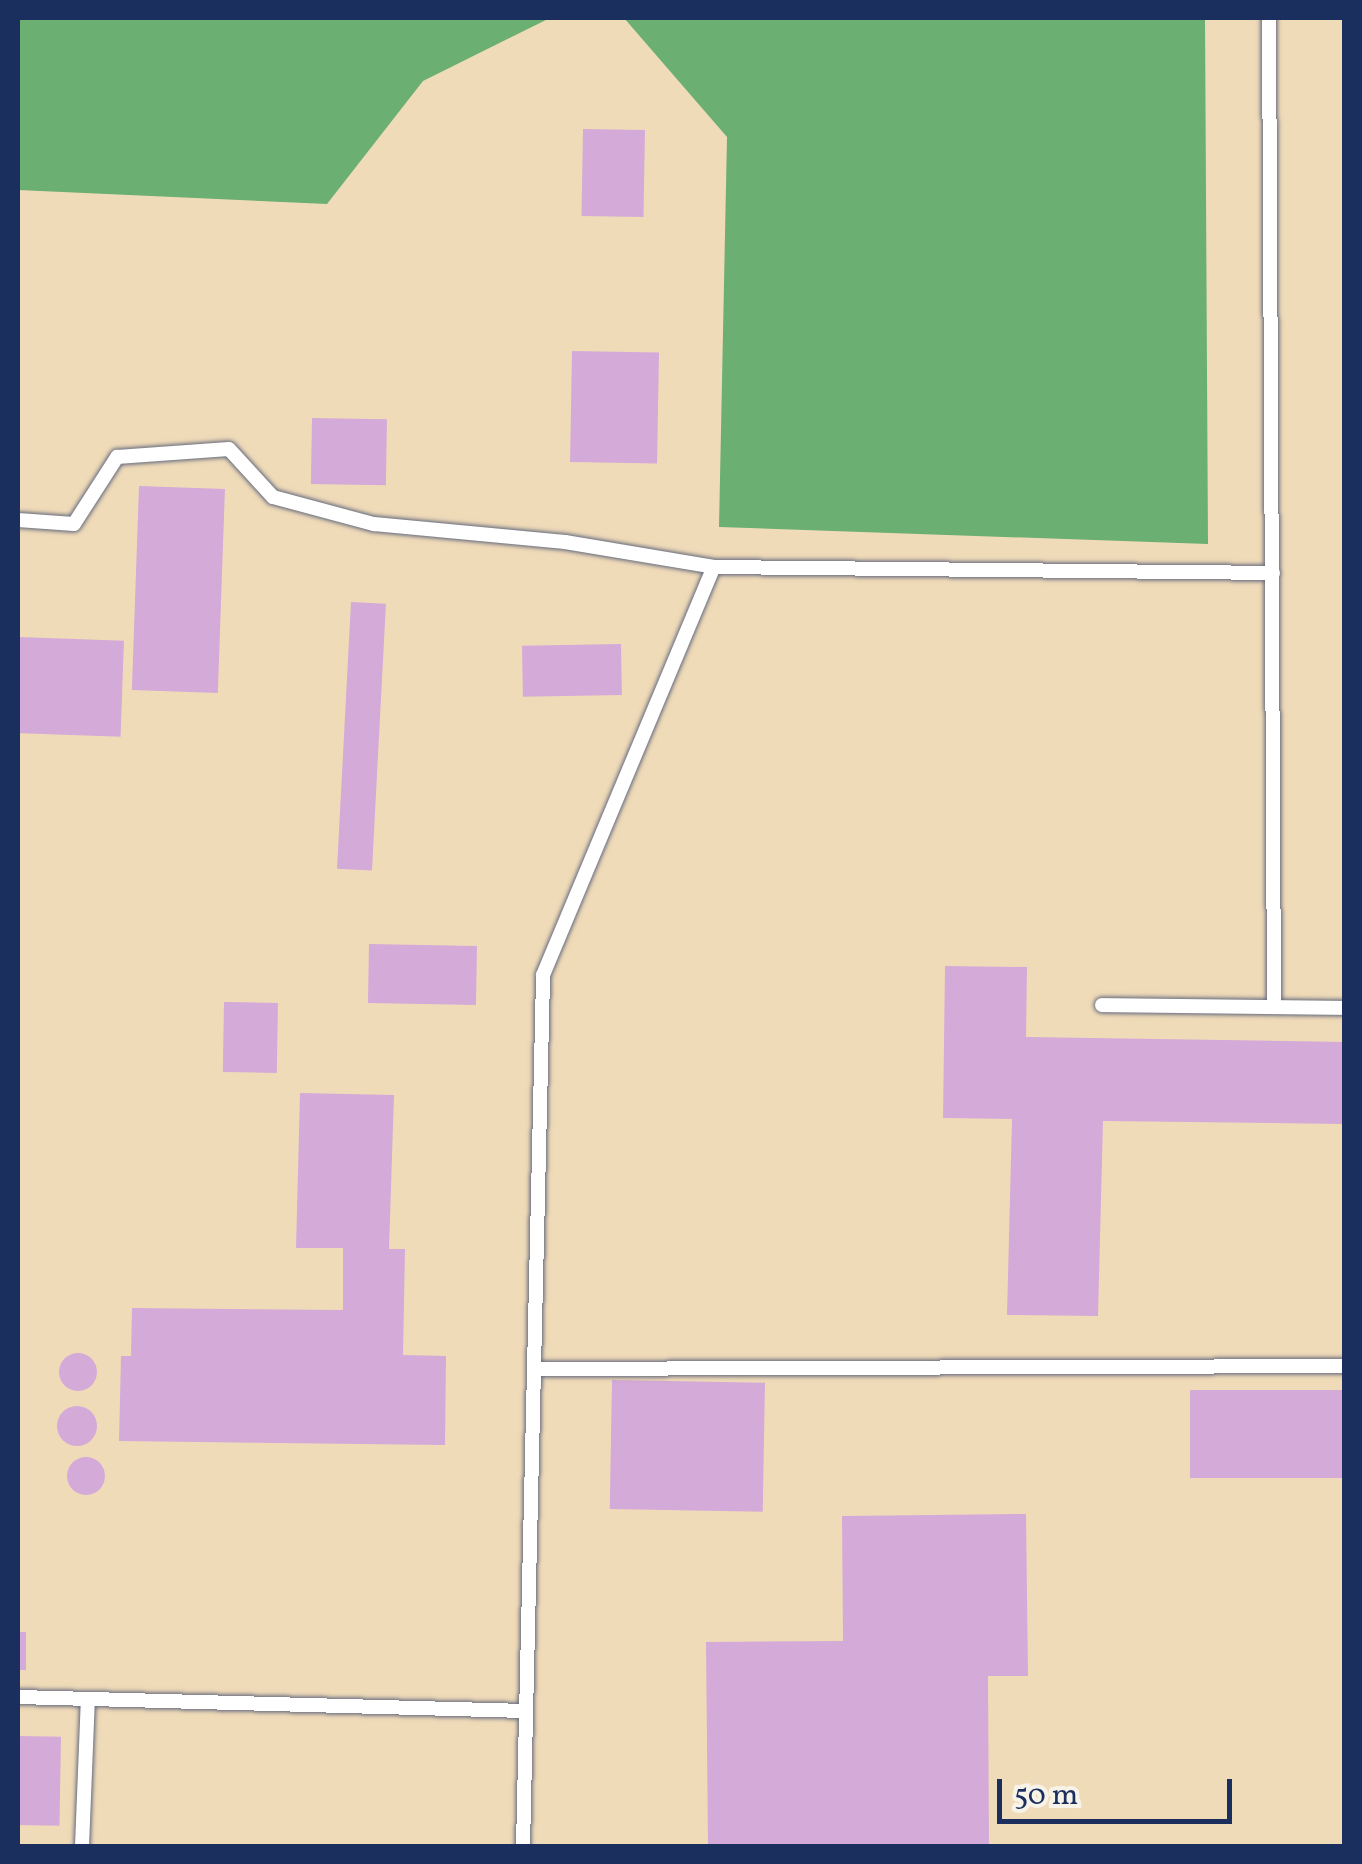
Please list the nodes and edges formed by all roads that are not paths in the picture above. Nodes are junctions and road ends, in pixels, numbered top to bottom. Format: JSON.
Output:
{"nodes":[{"id":1,"x":1269,"y":18,"type":"edge"},
{"id":2,"x":18,"y":520,"type":"edge"},
{"id":3,"x":714,"y":568,"type":"junction"},
{"id":4,"x":1272,"y":573,"type":"junction"},
{"id":5,"x":1102,"y":1005,"type":"dead end"},
{"id":6,"x":1274,"y":1006,"type":"junction"},
{"id":7,"x":1344,"y":1008,"type":"edge"},
{"id":8,"x":1344,"y":1366,"type":"edge"},
{"id":9,"x":534,"y":1369,"type":"junction"},
{"id":10,"x":18,"y":1697,"type":"edge"},
{"id":11,"x":88,"y":1699,"type":"junction"},
{"id":12,"x":526,"y":1711,"type":"junction"},
{"id":13,"x":82,"y":1846,"type":"edge"},
{"id":14,"x":523,"y":1846,"type":"edge"}],
"edges":[{"from":1,"to":4,"type":"lane"},
{"from":2,"to":3,"type":"lane"},
{"from":3,"to":4,"type":"lane"},
{"from":3,"to":9,"type":"lane"},
{"from":4,"to":6,"type":"lane"},
{"from":5,"to":6,"type":"lane"},
{"from":6,"to":7,"type":"lane"},
{"from":8,"to":9,"type":"lane"},
{"from":9,"to":12,"type":"lane"},
{"from":10,"to":11,"type":"lane"},
{"from":11,"to":12,"type":"lane"},
{"from":11,"to":13,"type":"lane"},
{"from":12,"to":14,"type":"lane"}]}
